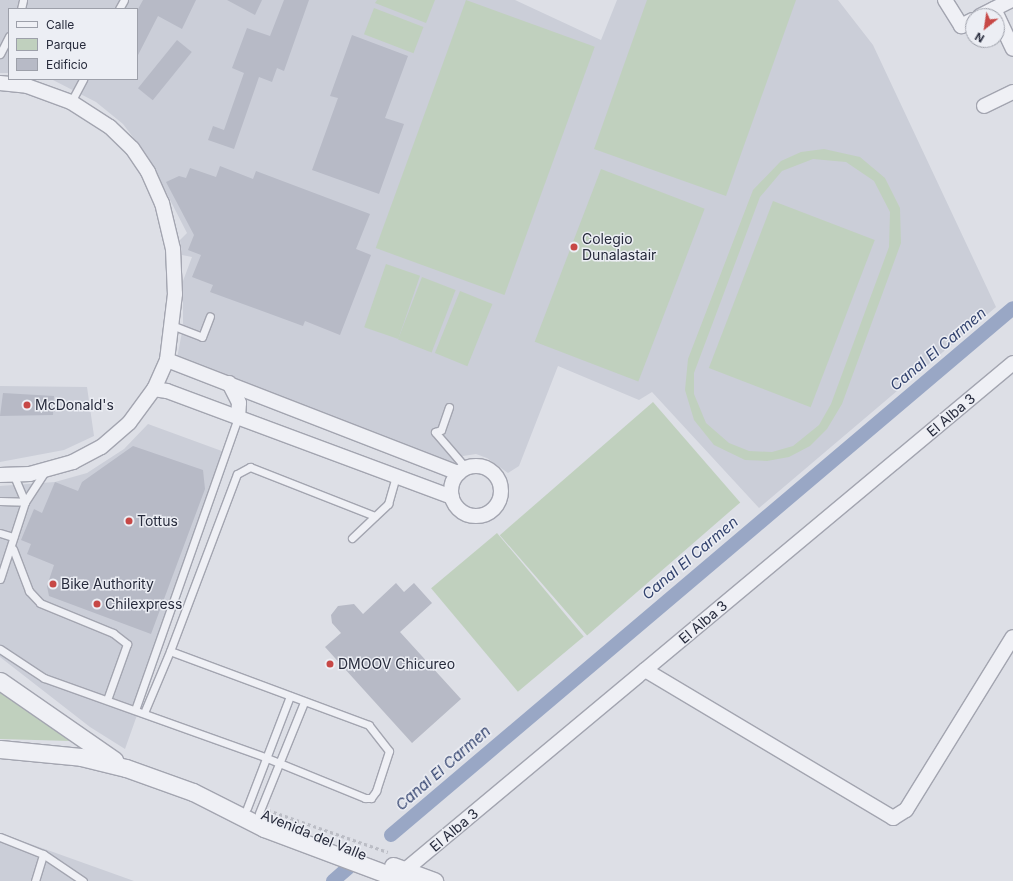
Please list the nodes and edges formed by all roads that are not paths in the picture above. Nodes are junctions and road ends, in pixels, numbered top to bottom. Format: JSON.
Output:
{"nodes":[{"id":1,"x":945,"y":0,"type":"edge"},
{"id":2,"x":1012,"y":0,"type":"edge"},
{"id":3,"x":996,"y":8,"type":"edge"},
{"id":4,"x":965,"y":21,"type":"edge"},
{"id":5,"x":1005,"y":32,"type":"edge"},
{"id":6,"x":8,"y":38,"type":"edge"},
{"id":7,"x":1013,"y":49,"type":"edge"},
{"id":8,"x":0,"y":54,"type":"edge"},
{"id":9,"x":82,"y":80,"type":"edge"},
{"id":10,"x":0,"y":83,"type":"edge"},
{"id":11,"x":1013,"y":92,"type":"edge"},
{"id":12,"x":71,"y":102,"type":"junction"},
{"id":13,"x":984,"y":106,"type":"dead end"},
{"id":14,"x":210,"y":316,"type":"dead end"},
{"id":15,"x":174,"y":326,"type":"junction"},
{"id":16,"x":166,"y":360,"type":"junction"},
{"id":17,"x":1013,"y":363,"type":"edge"},
{"id":18,"x":229,"y":383,"type":"junction"},
{"id":19,"x":154,"y":389,"type":"junction"},
{"id":20,"x":449,"y":407,"type":"dead end"},
{"id":21,"x":238,"y":418,"type":"junction"},
{"id":22,"x":463,"y":470,"type":"junction"},
{"id":23,"x":45,"y":471,"type":"junction"},
{"id":24,"x":0,"y":475,"type":"edge"},
{"id":25,"x":14,"y":476,"type":"junction"},
{"id":26,"x":396,"y":476,"type":"junction"},
{"id":27,"x":452,"y":497,"type":"junction"},
{"id":28,"x":0,"y":501,"type":"edge"},
{"id":29,"x":25,"y":502,"type":"junction"},
{"id":30,"x":375,"y":516,"type":"junction"},
{"id":31,"x":0,"y":533,"type":"edge"},
{"id":32,"x":13,"y":537,"type":"junction"},
{"id":33,"x":352,"y":538,"type":"dead end"},
{"id":34,"x":13,"y":549,"type":"junction"},
{"id":35,"x":0,"y":579,"type":"edge"},
{"id":36,"x":1013,"y":637,"type":"edge"},
{"id":37,"x":0,"y":649,"type":"edge"},
{"id":38,"x":170,"y":651,"type":"junction"},
{"id":39,"x":645,"y":670,"type":"junction"},
{"id":40,"x":0,"y":681,"type":"edge"},
{"id":41,"x":290,"y":696,"type":"junction"},
{"id":42,"x":107,"y":700,"type":"junction"},
{"id":43,"x":304,"y":702,"type":"junction"},
{"id":44,"x":135,"y":710,"type":"junction"},
{"id":45,"x":144,"y":713,"type":"junction"},
{"id":46,"x":0,"y":749,"type":"edge"},
{"id":47,"x":267,"y":758,"type":"junction"},
{"id":48,"x":279,"y":763,"type":"junction"},
{"id":49,"x":126,"y":768,"type":"junction"},
{"id":50,"x":193,"y":792,"type":"junction"},
{"id":51,"x":256,"y":810,"type":"junction"},
{"id":52,"x":0,"y":837,"type":"edge"},
{"id":53,"x":43,"y":854,"type":"junction"},
{"id":54,"x":399,"y":878,"type":"edge"},
{"id":55,"x":35,"y":881,"type":"edge"},
{"id":56,"x":82,"y":881,"type":"edge"},
{"id":57,"x":434,"y":881,"type":"edge"}],
"edges":[{"from":1,"to":4,"type":"street"},
{"from":2,"to":3,"type":"street"},
{"from":5,"to":7,"type":"street"},
{"from":6,"to":8,"type":"lane"},
{"from":9,"to":12,"type":"lane"},
{"from":10,"to":12,"type":"street"},
{"from":11,"to":13,"type":"street"},
{"from":12,"to":15,"type":"street"},
{"from":14,"to":15,"type":"lane"},
{"from":15,"to":16,"type":"street"},
{"from":16,"to":18,"type":"street"},
{"from":16,"to":19,"type":"street"},
{"from":17,"to":39,"type":"street","name":"El Alba 3"},
{"from":18,"to":21,"type":"street"},
{"from":18,"to":22,"type":"street"},
{"from":19,"to":21,"type":"street"},
{"from":19,"to":23,"type":"street"},
{"from":20,"to":22,"type":"lane"},
{"from":21,"to":26,"type":"street"},
{"from":21,"to":44,"type":"lane"},
{"from":22,"to":27,"type":"street"},
{"from":22,"to":27,"type":"street"},
{"from":23,"to":25,"type":"street"},
{"from":23,"to":29,"type":"lane"},
{"from":24,"to":25,"type":"street"},
{"from":25,"to":29,"type":"lane"},
{"from":26,"to":27,"type":"street"},
{"from":26,"to":30,"type":"lane"},
{"from":28,"to":29,"type":"lane"},
{"from":29,"to":32,"type":"lane"},
{"from":30,"to":33,"type":"lane"},
{"from":30,"to":38,"type":"lane"},
{"from":31,"to":32,"type":"lane"},
{"from":32,"to":34,"type":"lane"},
{"from":34,"to":35,"type":"lane"},
{"from":34,"to":42,"type":"lane"},
{"from":36,"to":39,"type":"street"},
{"from":37,"to":42,"type":"lane"},
{"from":38,"to":41,"type":"lane"},
{"from":38,"to":45,"type":"lane"},
{"from":39,"to":54,"type":"street","name":"El Alba 3"},
{"from":40,"to":49,"type":"street","name":"Avenida del Valle"},
{"from":41,"to":43,"type":"lane"},
{"from":41,"to":47,"type":"lane"},
{"from":42,"to":44,"type":"lane"},
{"from":43,"to":48,"type":"lane"},
{"from":43,"to":48,"type":"lane"},
{"from":44,"to":45,"type":"lane"},
{"from":45,"to":47,"type":"lane"},
{"from":46,"to":49,"type":"street","name":"Avenida del Valle"},
{"from":47,"to":48,"type":"lane"},
{"from":47,"to":51,"type":"lane"},
{"from":48,"to":51,"type":"lane"},
{"from":49,"to":50,"type":"street","name":"Avenida del Valle"},
{"from":50,"to":51,"type":"street","name":"Avenida del Valle"},
{"from":50,"to":54,"type":"street","name":"Avenida del Valle"},
{"from":51,"to":54,"type":"street","name":"Avenida del Valle"},
{"from":52,"to":53,"type":"lane"},
{"from":53,"to":55,"type":"lane"},
{"from":53,"to":56,"type":"lane"},
{"from":54,"to":57,"type":"street","name":"Avenida del Valle"}]}
